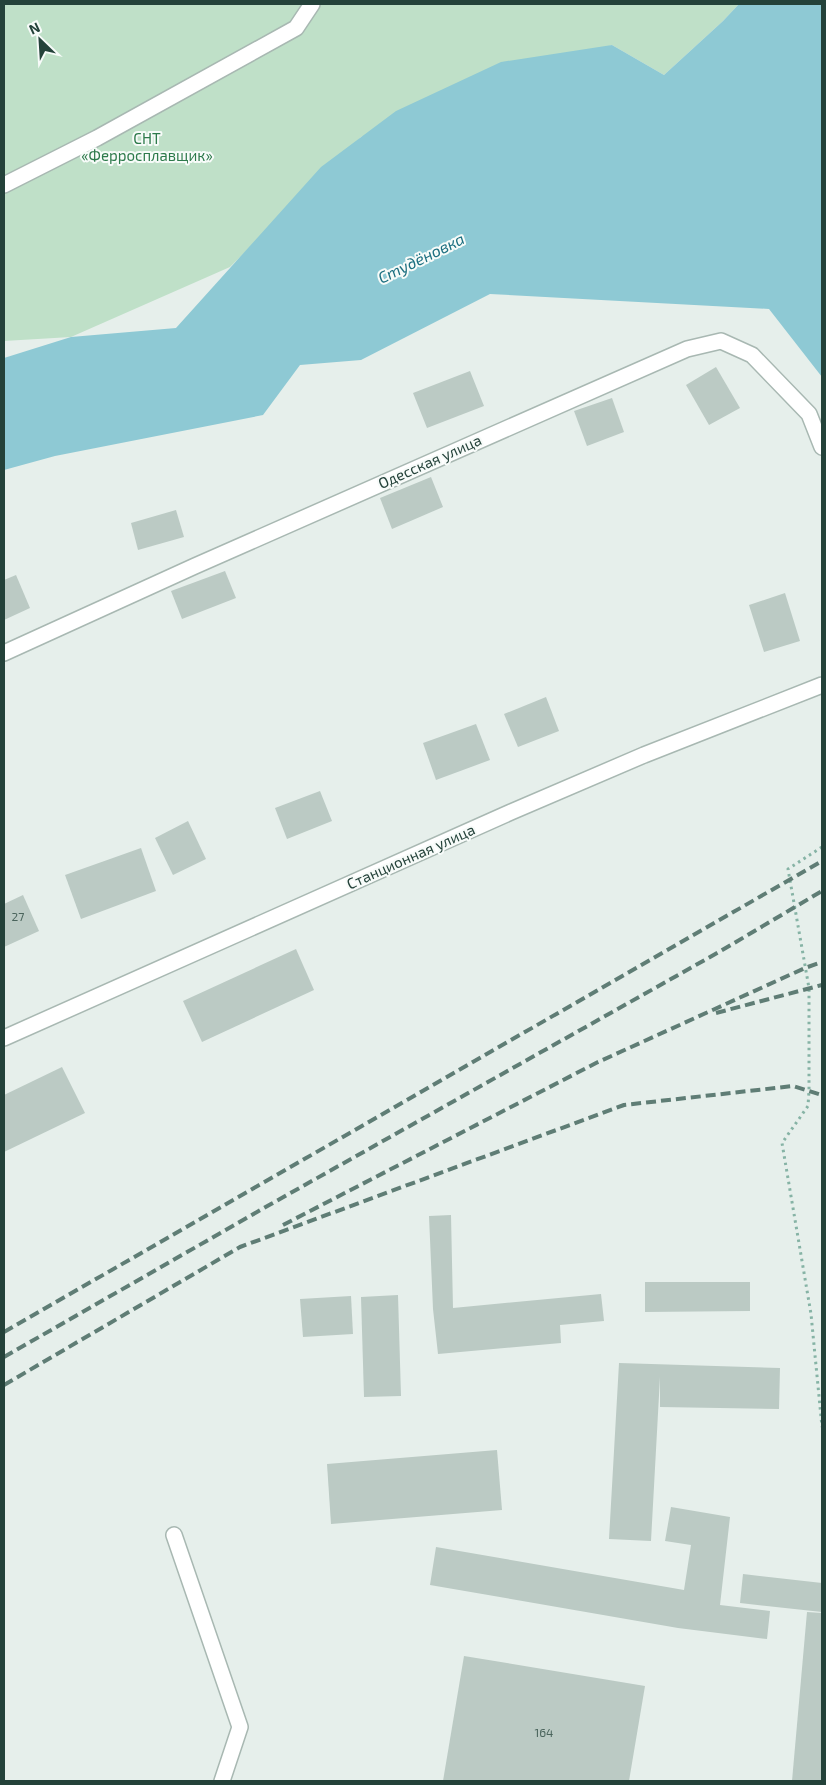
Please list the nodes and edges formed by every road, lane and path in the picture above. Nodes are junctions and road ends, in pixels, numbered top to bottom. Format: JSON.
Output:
{"nodes":[{"id":1,"x":312,"y":4,"type":"edge"},
{"id":2,"x":4,"y":185,"type":"edge"},
{"id":3,"x":822,"y":447,"type":"edge"},
{"id":4,"x":4,"y":653,"type":"edge"},
{"id":5,"x":822,"y":686,"type":"edge"},
{"id":6,"x":822,"y":847,"type":"edge"},
{"id":7,"x":4,"y":1038,"type":"edge"},
{"id":8,"x":822,"y":1427,"type":"edge"},
{"id":9,"x":174,"y":1535,"type":"dead end"},
{"id":10,"x":222,"y":1781,"type":"edge"}],
"edges":[{"from":1,"to":2,"type":"street"},
{"from":3,"to":4,"type":"street","name":"Одесская улица"},
{"from":5,"to":7,"type":"street","name":"Станционная улица"},
{"from":6,"to":8,"type":"path"},
{"from":9,"to":10,"type":"street"}]}
